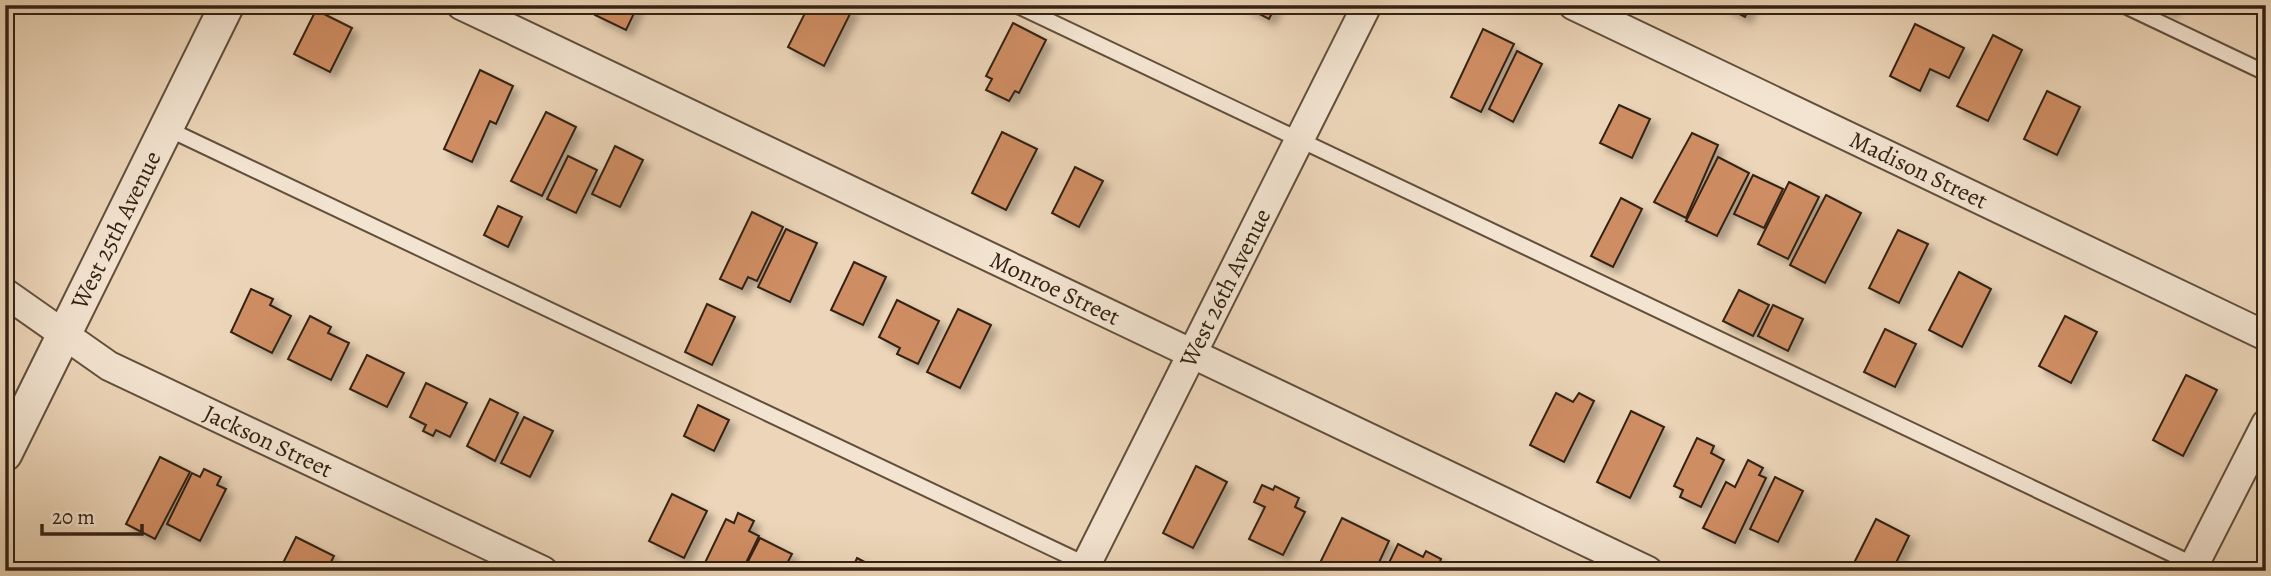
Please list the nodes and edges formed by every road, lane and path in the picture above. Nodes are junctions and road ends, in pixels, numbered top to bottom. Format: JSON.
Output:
{"nodes":[{"id":1,"x":226,"y":5,"type":"edge"},
{"id":2,"x":461,"y":5,"type":"edge"},
{"id":3,"x":1016,"y":5,"type":"edge"},
{"id":4,"x":1367,"y":5,"type":"edge"},
{"id":5,"x":1573,"y":5,"type":"edge"},
{"id":6,"x":2123,"y":5,"type":"edge"},
{"id":7,"x":2266,"y":73,"type":"edge"},
{"id":8,"x":166,"y":128,"type":"junction"},
{"id":9,"x":1300,"y":140,"type":"junction"},
{"id":10,"x":5,"y":293,"type":"edge"},
{"id":11,"x":63,"y":332,"type":"junction"},
{"id":12,"x":2266,"y":336,"type":"edge"},
{"id":13,"x":1193,"y":353,"type":"junction"},
{"id":14,"x":2266,"y":424,"type":"edge"},
{"id":15,"x":5,"y":454,"type":"edge"},
{"id":16,"x":1090,"y":569,"type":"edge"},
{"id":17,"x":2197,"y":569,"type":"edge"},
{"id":18,"x":543,"y":571,"type":"edge"},
{"id":19,"x":1648,"y":571,"type":"edge"}],
"edges":[{"from":1,"to":8,"type":"street","name":"West 25th Avenue"},
{"from":2,"to":13,"type":"street","name":"Monroe Street"},
{"from":3,"to":9,"type":"lane"},
{"from":4,"to":9,"type":"street","name":"West 26th Avenue"},
{"from":5,"to":12,"type":"street","name":"Madison Street"},
{"from":6,"to":7,"type":"lane"},
{"from":8,"to":11,"type":"street","name":"West 25th Avenue"},
{"from":8,"to":16,"type":"lane"},
{"from":9,"to":13,"type":"street","name":"West 26th Avenue"},
{"from":9,"to":17,"type":"lane"},
{"from":10,"to":11,"type":"street","name":"Jackson Street"},
{"from":11,"to":15,"type":"street","name":"West 25th Avenue"},
{"from":11,"to":18,"type":"street","name":"Jackson Street"},
{"from":13,"to":16,"type":"street","name":"West 26th Avenue"},
{"from":13,"to":19,"type":"street","name":"Monroe Street"},
{"from":14,"to":17,"type":"street"}]}
